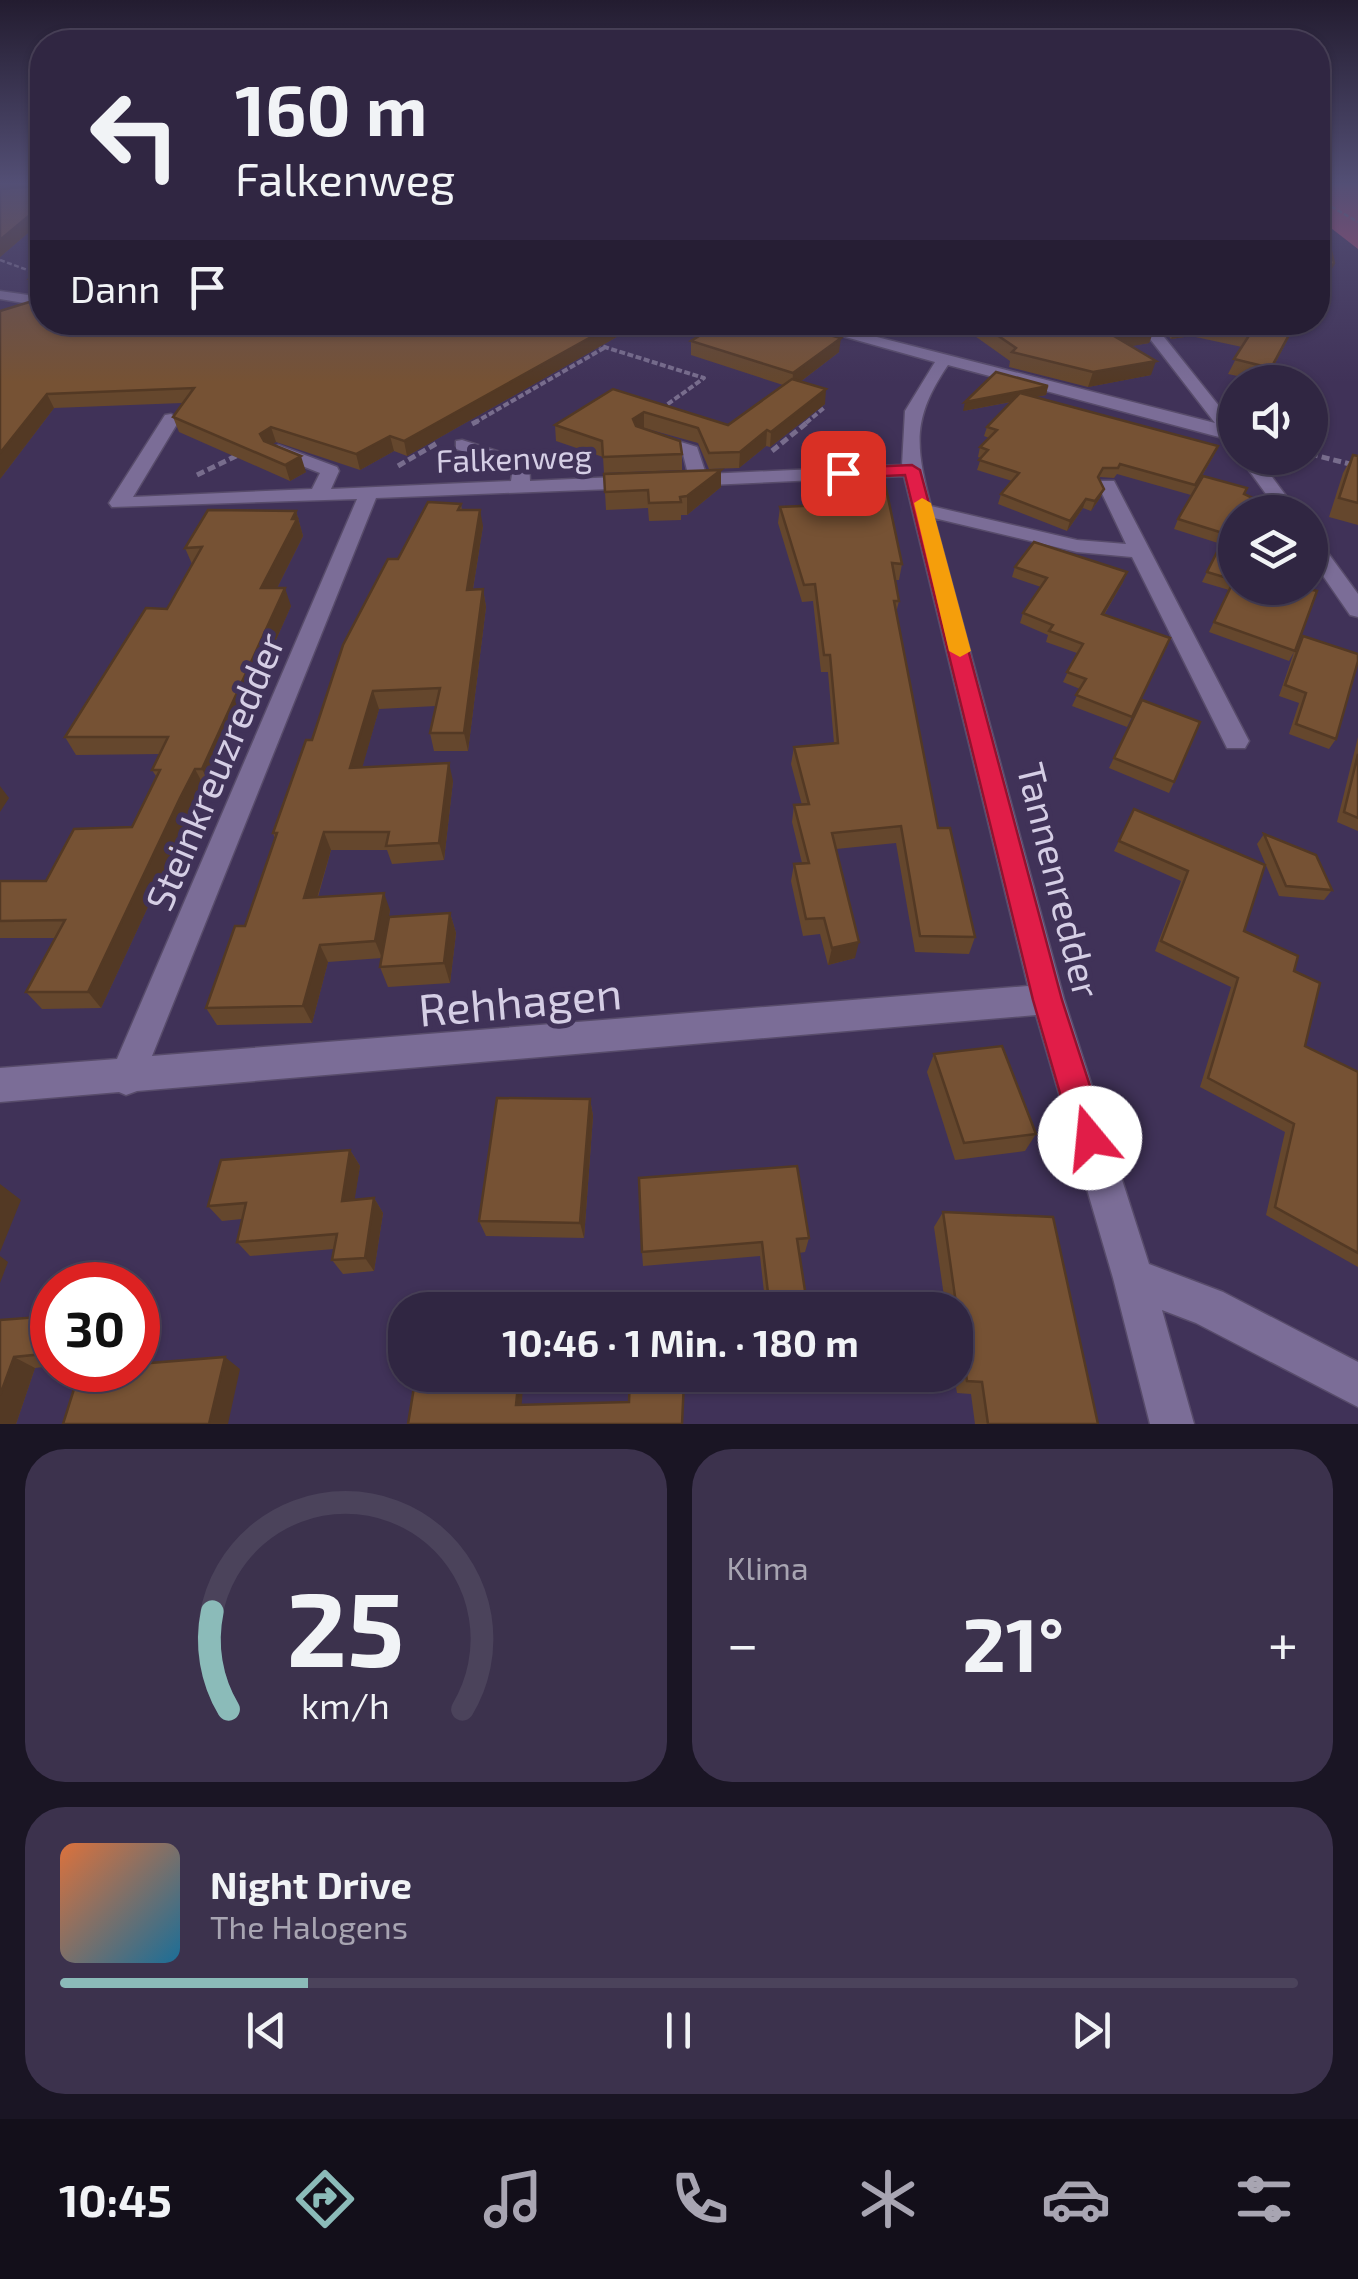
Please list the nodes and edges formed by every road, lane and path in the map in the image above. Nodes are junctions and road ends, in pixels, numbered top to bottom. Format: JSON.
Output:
{"nodes":[{"id":1,"x":0,"y":260,"type":"edge"},
{"id":2,"x":30,"y":271,"type":"edge"},
{"id":3,"x":0,"y":295,"type":"edge"},
{"id":4,"x":30,"y":297,"type":"edge"},
{"id":5,"x":30,"y":309,"type":"edge"},
{"id":6,"x":14,"y":315,"type":"edge"},
{"id":7,"x":847,"y":335,"type":"edge"},
{"id":8,"x":886,"y":335,"type":"edge"},
{"id":9,"x":1154,"y":335,"type":"edge"},
{"id":10,"x":590,"y":342,"type":"edge"},
{"id":11,"x":888,"y":346,"type":"junction"},
{"id":12,"x":606,"y":347,"type":"junction"},
{"id":13,"x":944,"y":360,"type":"junction"},
{"id":14,"x":825,"y":407,"type":"edge"},
{"id":15,"x":654,"y":414,"type":"edge"},
{"id":16,"x":1218,"y":415,"type":"edge"},
{"id":17,"x":171,"y":420,"type":"edge"},
{"id":18,"x":1218,"y":431,"type":"edge"},
{"id":19,"x":646,"y":436,"type":"edge"},
{"id":20,"x":457,"y":437,"type":"junction"},
{"id":21,"x":278,"y":450,"type":"edge"},
{"id":22,"x":246,"y":451,"type":"edge"},
{"id":23,"x":1328,"y":458,"type":"edge"},
{"id":24,"x":1358,"y":466,"type":"edge"},
{"id":25,"x":912,"y":470,"type":"junction"},
{"id":26,"x":741,"y":478,"type":"junction"},
{"id":27,"x":698,"y":479,"type":"junction"},
{"id":28,"x":1107,"y":485,"type":"edge"},
{"id":29,"x":520,"y":487,"type":"junction"},
{"id":30,"x":359,"y":493,"type":"junction"},
{"id":31,"x":318,"y":495,"type":"junction"},
{"id":32,"x":180,"y":500,"type":"junction"},
{"id":33,"x":925,"y":510,"type":"junction"},
{"id":34,"x":1140,"y":552,"type":"junction"},
{"id":35,"x":1328,"y":568,"type":"edge"},
{"id":36,"x":1358,"y":610,"type":"edge"},
{"id":37,"x":1236,"y":742,"type":"dead end"},
{"id":38,"x":1048,"y":1000,"type":"junction"},
{"id":39,"x":126,"y":1078,"type":"junction"},
{"id":40,"x":0,"y":1086,"type":"edge"},
{"id":41,"x":1133,"y":1278,"type":"junction"},
{"id":42,"x":1358,"y":1385,"type":"edge"},
{"id":43,"x":1172,"y":1424,"type":"edge"}],
"edges":[{"from":1,"to":2,"type":"path"},
{"from":3,"to":4,"type":"street"},
{"from":5,"to":6,"type":"street"},
{"from":7,"to":11,"type":"street"},
{"from":8,"to":11,"type":"street"},
{"from":9,"to":16,"type":"street"},
{"from":10,"to":12,"type":"path"},
{"from":11,"to":13,"type":"street"},
{"from":12,"to":15,"type":"path"},
{"from":12,"to":20,"type":"path"},
{"from":13,"to":18,"type":"street"},
{"from":13,"to":25,"type":"street","name":"Tannenredder"},
{"from":14,"to":26,"type":"path"},
{"from":17,"to":32,"type":"street","name":"Falkenweg"},
{"from":19,"to":27,"type":"street"},
{"from":20,"to":29,"type":"street"},
{"from":20,"to":30,"type":"path"},
{"from":21,"to":31,"type":"street"},
{"from":22,"to":32,"type":"path"},
{"from":23,"to":24,"type":"path"},
{"from":25,"to":26,"type":"street","name":"Falkenweg"},
{"from":25,"to":33,"type":"street","name":"Tannenredder"},
{"from":26,"to":27,"type":"street","name":"Falkenweg"},
{"from":27,"to":29,"type":"street","name":"Falkenweg"},
{"from":28,"to":34,"type":"street"},
{"from":29,"to":30,"type":"street","name":"Falkenweg"},
{"from":30,"to":31,"type":"street","name":"Falkenweg"},
{"from":30,"to":39,"type":"street","name":"Steinkreuzredder"},
{"from":31,"to":32,"type":"street","name":"Falkenweg"},
{"from":33,"to":34,"type":"street"},
{"from":33,"to":38,"type":"street","name":"Tannenredder"},
{"from":34,"to":37,"type":"street"},
{"from":35,"to":36,"type":"street"},
{"from":38,"to":39,"type":"street","name":"Rehhagen"},
{"from":38,"to":41,"type":"street","name":"Tannenredder"},
{"from":39,"to":40,"type":"street","name":"Rehhagen"},
{"from":41,"to":42,"type":"street"},
{"from":41,"to":43,"type":"street","name":"Tannenredder"}]}
